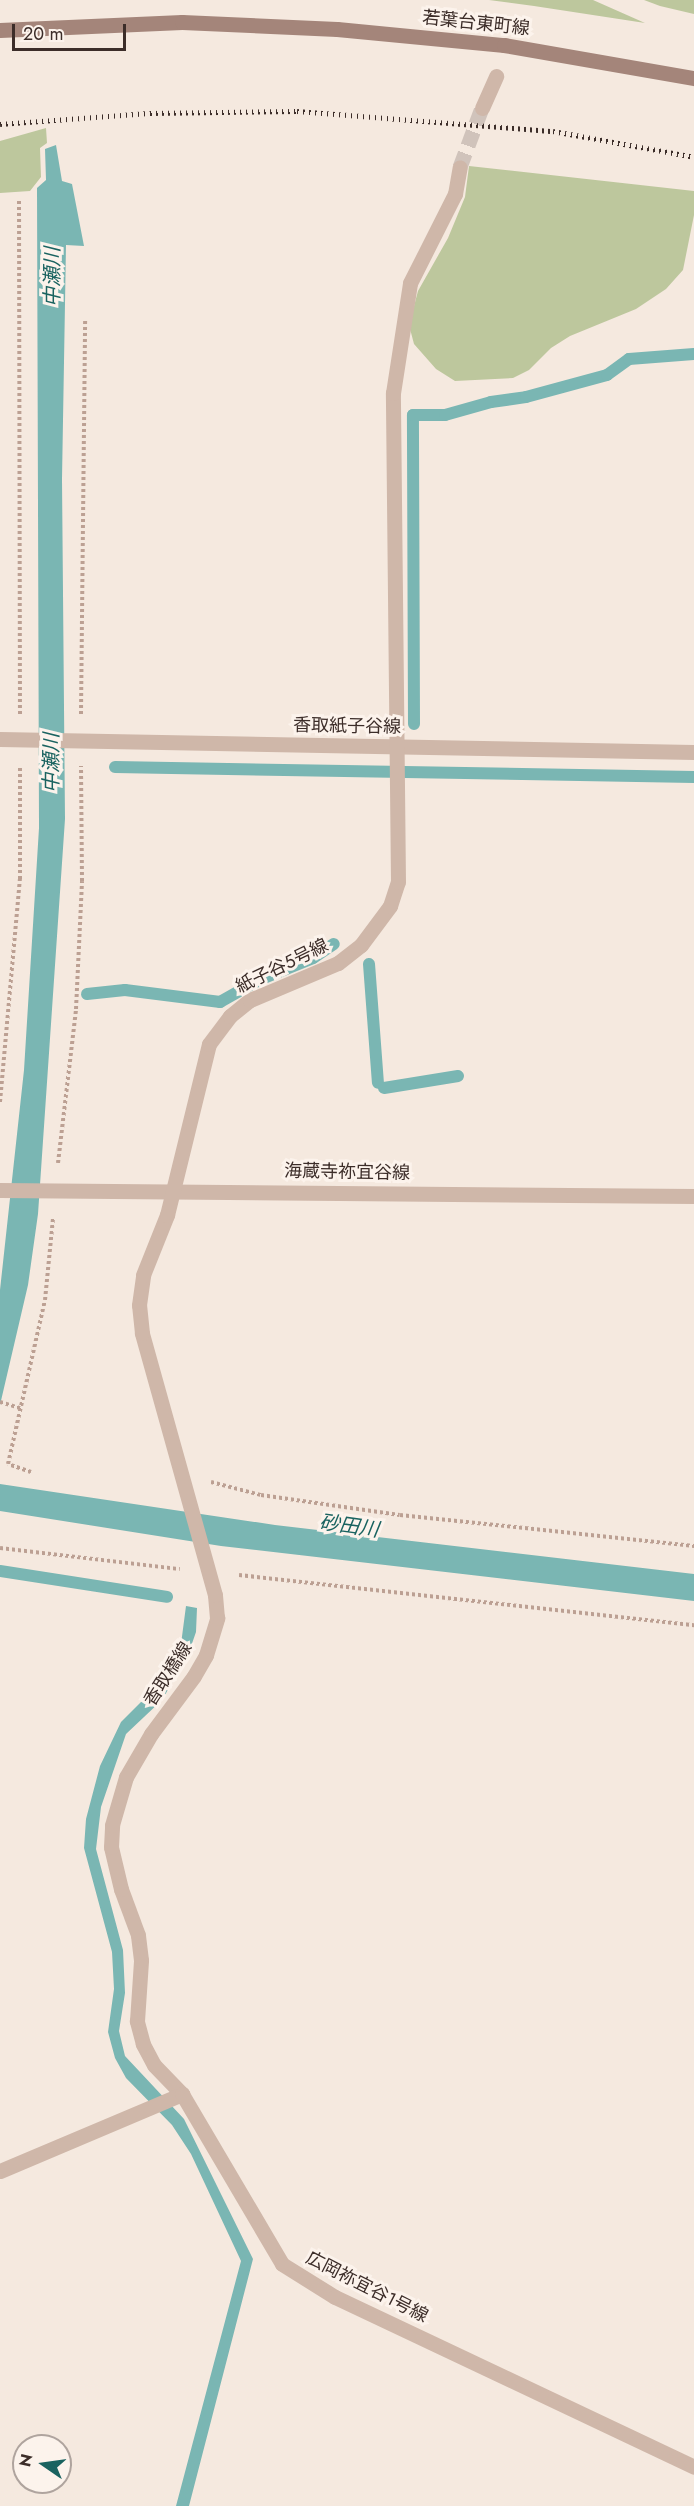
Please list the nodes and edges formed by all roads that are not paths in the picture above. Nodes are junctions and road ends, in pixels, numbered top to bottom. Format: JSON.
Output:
{"nodes":[{"id":1,"x":0,"y":30,"type":"edge"},
{"id":2,"x":496,"y":76,"type":"dead end"},
{"id":3,"x":694,"y":78,"type":"edge"},
{"id":4,"x":482,"y":108,"type":"tunnel mouth"},
{"id":5,"x":460,"y":167,"type":"tunnel mouth"},
{"id":6,"x":0,"y":739,"type":"edge"},
{"id":7,"x":396,"y":747,"type":"junction"},
{"id":8,"x":694,"y":752,"type":"edge"},
{"id":9,"x":174,"y":1189,"type":"junction"},
{"id":10,"x":5,"y":1190,"type":"edge"},
{"id":11,"x":694,"y":1196,"type":"edge"},
{"id":12,"x":182,"y":2094,"type":"junction"},
{"id":13,"x":0,"y":2171,"type":"edge"},
{"id":14,"x":694,"y":2468,"type":"edge"}],
"edges":[{"from":1,"to":3,"type":"main road","name":"若葉台東町線"},
{"from":2,"to":4,"type":"street"},
{"from":5,"to":7,"type":"street","name":"紙子谷5号線"},
{"from":6,"to":7,"type":"street","name":"香取紙子谷線"},
{"from":7,"to":8,"type":"street","name":"香取紙子谷線"},
{"from":7,"to":9,"type":"street","name":"紙子谷5号線"},
{"from":9,"to":10,"type":"street","name":"海蔵寺祢宜谷線"},
{"from":9,"to":11,"type":"street","name":"海蔵寺祢宜谷線"},
{"from":9,"to":12,"type":"street","name":"香取橋線"},
{"from":12,"to":13,"type":"street"},
{"from":12,"to":14,"type":"street","name":"広岡祢宜谷1号線"}]}
